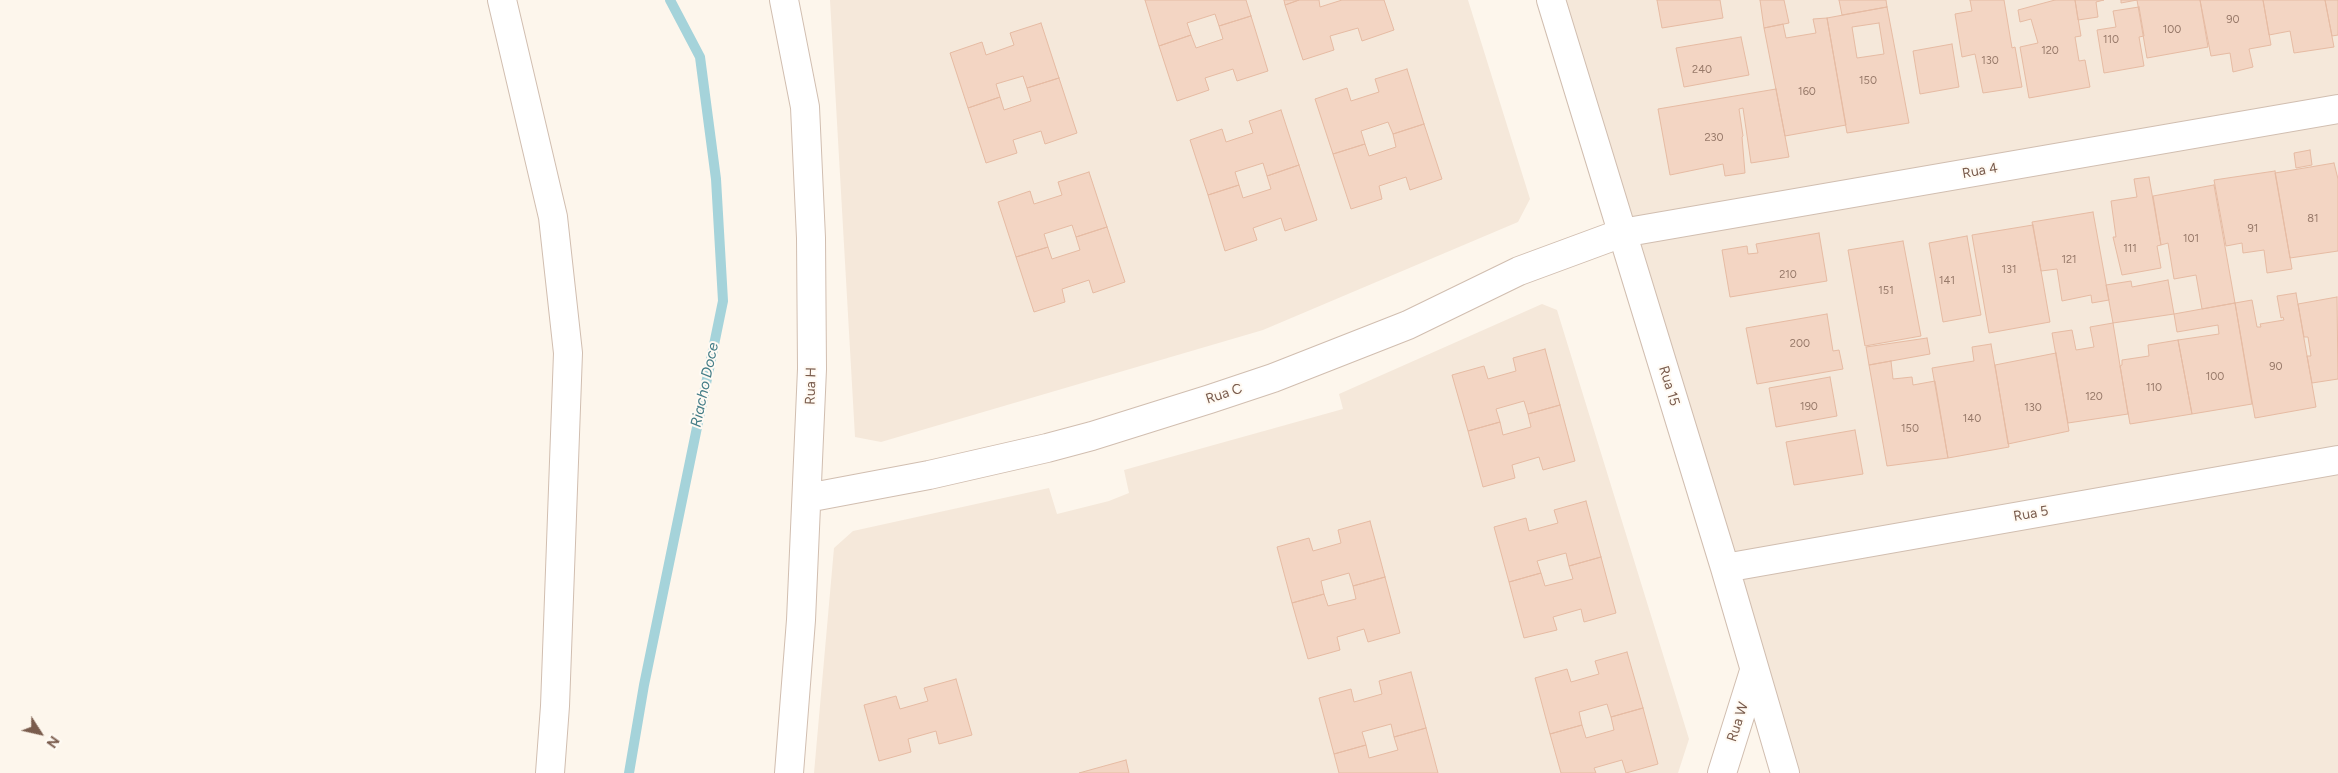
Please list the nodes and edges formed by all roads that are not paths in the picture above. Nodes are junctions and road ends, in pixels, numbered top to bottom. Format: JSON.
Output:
{"nodes":[{"id":1,"x":502,"y":0,"type":"edge"},
{"id":2,"x":784,"y":0,"type":"edge"},
{"id":3,"x":1551,"y":0,"type":"edge"},
{"id":4,"x":2338,"y":109,"type":"edge"},
{"id":5,"x":1622,"y":232,"type":"junction"},
{"id":6,"x":2338,"y":460,"type":"edge"},
{"id":7,"x":807,"y":498,"type":"junction"},
{"id":8,"x":1725,"y":568,"type":"junction"},
{"id":9,"x":1754,"y":671,"type":"junction"},
{"id":10,"x":550,"y":773,"type":"edge"},
{"id":11,"x":789,"y":773,"type":"edge"},
{"id":12,"x":1722,"y":773,"type":"edge"},
{"id":13,"x":1785,"y":773,"type":"edge"}],
"edges":[{"from":1,"to":10,"type":"street"},
{"from":2,"to":7,"type":"street","name":"Rua H"},
{"from":3,"to":5,"type":"street","name":"Rua 15"},
{"from":4,"to":5,"type":"street","name":"Rua 4"},
{"from":5,"to":7,"type":"street","name":"Rua C"},
{"from":5,"to":8,"type":"street","name":"Rua 15"},
{"from":6,"to":8,"type":"street","name":"Rua 5"},
{"from":7,"to":11,"type":"street","name":"Rua H"},
{"from":8,"to":9,"type":"street","name":"Rua 15"},
{"from":9,"to":12,"type":"street","name":"Rua W"},
{"from":9,"to":13,"type":"street","name":"Rua 15"}]}
